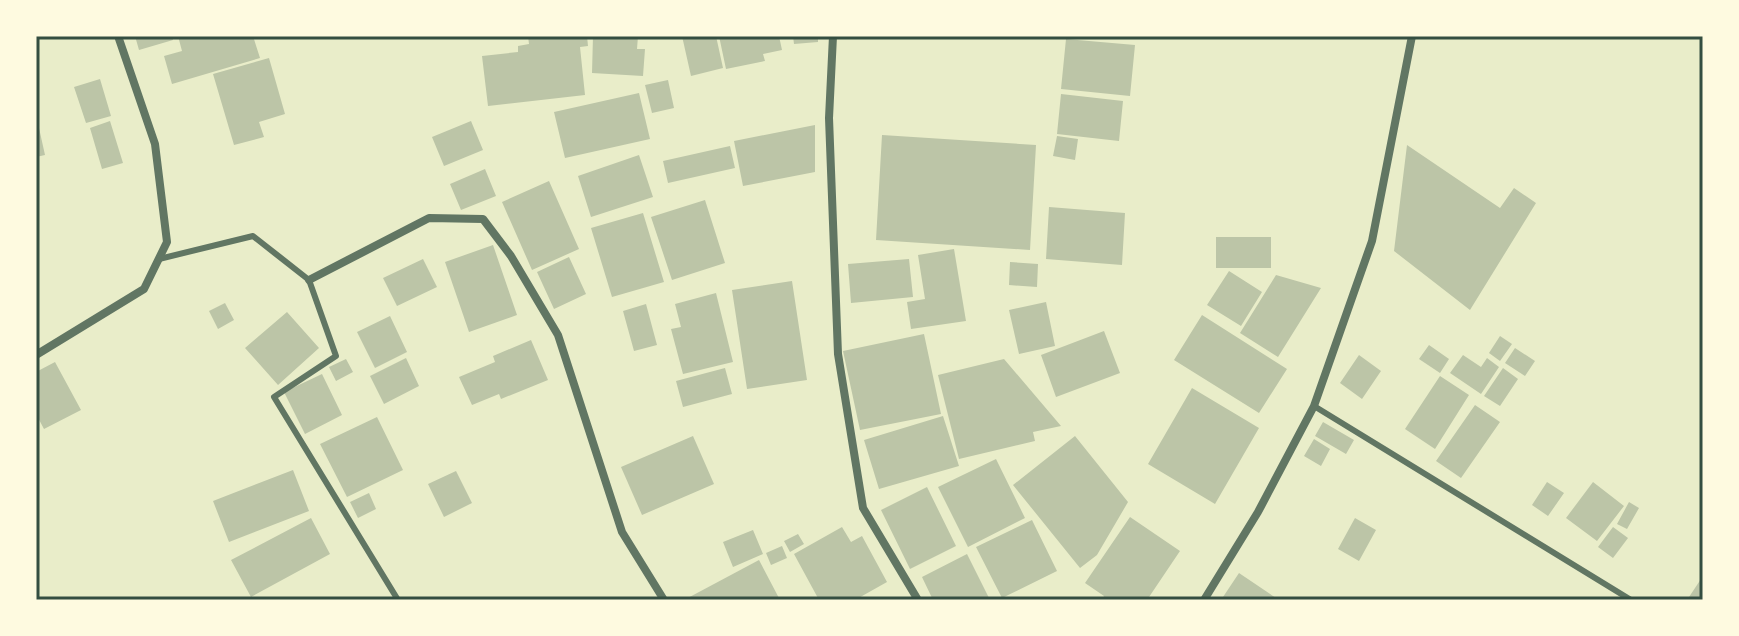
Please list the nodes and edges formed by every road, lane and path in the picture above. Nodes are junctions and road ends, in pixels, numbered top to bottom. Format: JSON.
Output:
{"nodes":[{"id":1,"x":118,"y":36,"type":"edge"},
{"id":2,"x":833,"y":36,"type":"edge"},
{"id":3,"x":1412,"y":36,"type":"edge"},
{"id":4,"x":159,"y":259,"type":"junction"},
{"id":5,"x":309,"y":280,"type":"junction"},
{"id":6,"x":36,"y":355,"type":"edge"},
{"id":7,"x":1314,"y":406,"type":"junction"},
{"id":8,"x":398,"y":600,"type":"edge"},
{"id":9,"x":664,"y":600,"type":"edge"},
{"id":10,"x":918,"y":600,"type":"edge"},
{"id":11,"x":1204,"y":600,"type":"edge"},
{"id":12,"x":1631,"y":600,"type":"edge"}],
"edges":[{"from":1,"to":4,"type":"street"},
{"from":2,"to":10,"type":"street"},
{"from":3,"to":7,"type":"street"},
{"from":4,"to":5,"type":"lane"},
{"from":4,"to":6,"type":"street"},
{"from":5,"to":8,"type":"lane"},
{"from":5,"to":9,"type":"street"},
{"from":7,"to":11,"type":"street"},
{"from":7,"to":12,"type":"lane"}]}
